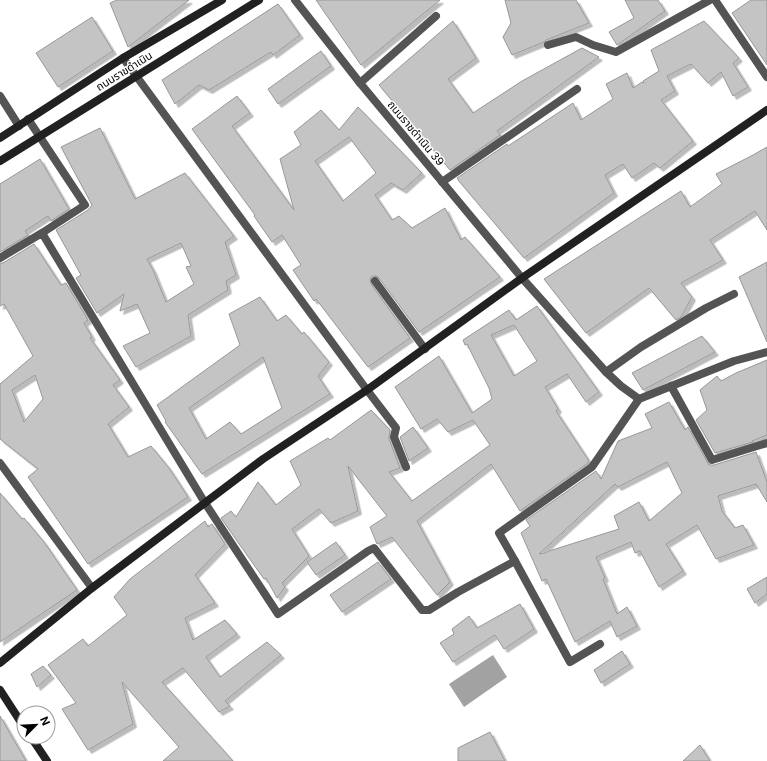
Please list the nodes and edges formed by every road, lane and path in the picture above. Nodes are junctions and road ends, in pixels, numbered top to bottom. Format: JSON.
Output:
{"nodes":[{"id":1,"x":222,"y":0,"type":"edge"},
{"id":2,"x":260,"y":0,"type":"edge"},
{"id":3,"x":295,"y":0,"type":"edge"},
{"id":4,"x":710,"y":0,"type":"edge"},
{"id":5,"x":715,"y":0,"type":"edge"},
{"id":6,"x":436,"y":16,"type":"dead end"},
{"id":7,"x":548,"y":45,"type":"dead end"},
{"id":8,"x":122,"y":58,"type":"junction"},
{"id":9,"x":136,"y":76,"type":"junction"},
{"id":10,"x":767,"y":77,"type":"edge"},
{"id":11,"x":360,"y":83,"type":"junction"},
{"id":12,"x":577,"y":89,"type":"dead end"},
{"id":13,"x":0,"y":96,"type":"edge"},
{"id":14,"x":767,"y":110,"type":"edge"},
{"id":15,"x":28,"y":119,"type":"junction"},
{"id":16,"x":19,"y":126,"type":"junction"},
{"id":17,"x":40,"y":136,"type":"junction"},
{"id":18,"x":0,"y":138,"type":"edge"},
{"id":19,"x":0,"y":161,"type":"edge"},
{"id":20,"x":442,"y":182,"type":"junction"},
{"id":21,"x":42,"y":233,"type":"junction"},
{"id":22,"x":0,"y":258,"type":"edge"},
{"id":23,"x":522,"y":278,"type":"junction"},
{"id":24,"x":375,"y":281,"type":"dead end"},
{"id":25,"x":734,"y":294,"type":"dead end"},
{"id":26,"x":425,"y":349,"type":"junction"},
{"id":27,"x":767,"y":352,"type":"edge"},
{"id":28,"x":606,"y":372,"type":"junction"},
{"id":29,"x":671,"y":386,"type":"junction"},
{"id":30,"x":367,"y":390,"type":"junction"},
{"id":31,"x":639,"y":399,"type":"junction"},
{"id":32,"x":767,"y":442,"type":"edge"},
{"id":33,"x":0,"y":463,"type":"edge"},
{"id":34,"x":406,"y":467,"type":"dead end"},
{"id":35,"x":205,"y":503,"type":"junction"},
{"id":36,"x":515,"y":561,"type":"junction"},
{"id":37,"x":92,"y":588,"type":"junction"},
{"id":38,"x":600,"y":644,"type":"dead end"},
{"id":39,"x":0,"y":662,"type":"edge"},
{"id":40,"x":0,"y":690,"type":"edge"},
{"id":41,"x":16,"y":714,"type":"edge"},
{"id":42,"x":36,"y":745,"type":"edge"},
{"id":43,"x":47,"y":761,"type":"edge"}],
"edges":[{"from":1,"to":8,"type":"street","name":"ถนนราขดำเนิน"},
{"from":2,"to":9,"type":"street","name":"ถนนราขดำเนิน"},
{"from":3,"to":11,"type":"street","name":"ถนนราชดำเนิน 39"},
{"from":4,"to":7,"type":"street"},
{"from":5,"to":10,"type":"street"},
{"from":6,"to":11,"type":"street"},
{"from":8,"to":9,"type":"street"},
{"from":8,"to":15,"type":"street","name":"ถนนราขดำเนิน"},
{"from":9,"to":17,"type":"street","name":"ถนนราขดำเนิน"},
{"from":9,"to":30,"type":"street"},
{"from":11,"to":20,"type":"street","name":"ถนนราชดำเนิน 39"},
{"from":12,"to":20,"type":"street"},
{"from":13,"to":16,"type":"street"},
{"from":14,"to":23,"type":"street"},
{"from":15,"to":16,"type":"street","name":"ถนนราขดำเนิน"},
{"from":15,"to":17,"type":"street"},
{"from":16,"to":18,"type":"street","name":"ถนนราขดำเนิน"},
{"from":17,"to":19,"type":"street","name":"ถนนราขดำเนิน"},
{"from":17,"to":21,"type":"street"},
{"from":20,"to":23,"type":"street","name":"ถนนราชดำเนิน 39"},
{"from":21,"to":22,"type":"street"},
{"from":21,"to":35,"type":"street"},
{"from":23,"to":26,"type":"street"},
{"from":23,"to":28,"type":"street","name":"ถนนราชดำเนิน 39"},
{"from":24,"to":26,"type":"street"},
{"from":25,"to":28,"type":"street"},
{"from":26,"to":30,"type":"street"},
{"from":27,"to":29,"type":"street"},
{"from":28,"to":31,"type":"street","name":"ถนนราชดำเนิน 39"},
{"from":29,"to":31,"type":"street"},
{"from":29,"to":32,"type":"street"},
{"from":30,"to":34,"type":"street"},
{"from":30,"to":35,"type":"street"},
{"from":31,"to":36,"type":"street"},
{"from":33,"to":37,"type":"street"},
{"from":35,"to":36,"type":"street"},
{"from":35,"to":37,"type":"street"},
{"from":36,"to":38,"type":"street"},
{"from":37,"to":39,"type":"street"},
{"from":40,"to":41,"type":"street"},
{"from":42,"to":43,"type":"street"}]}
